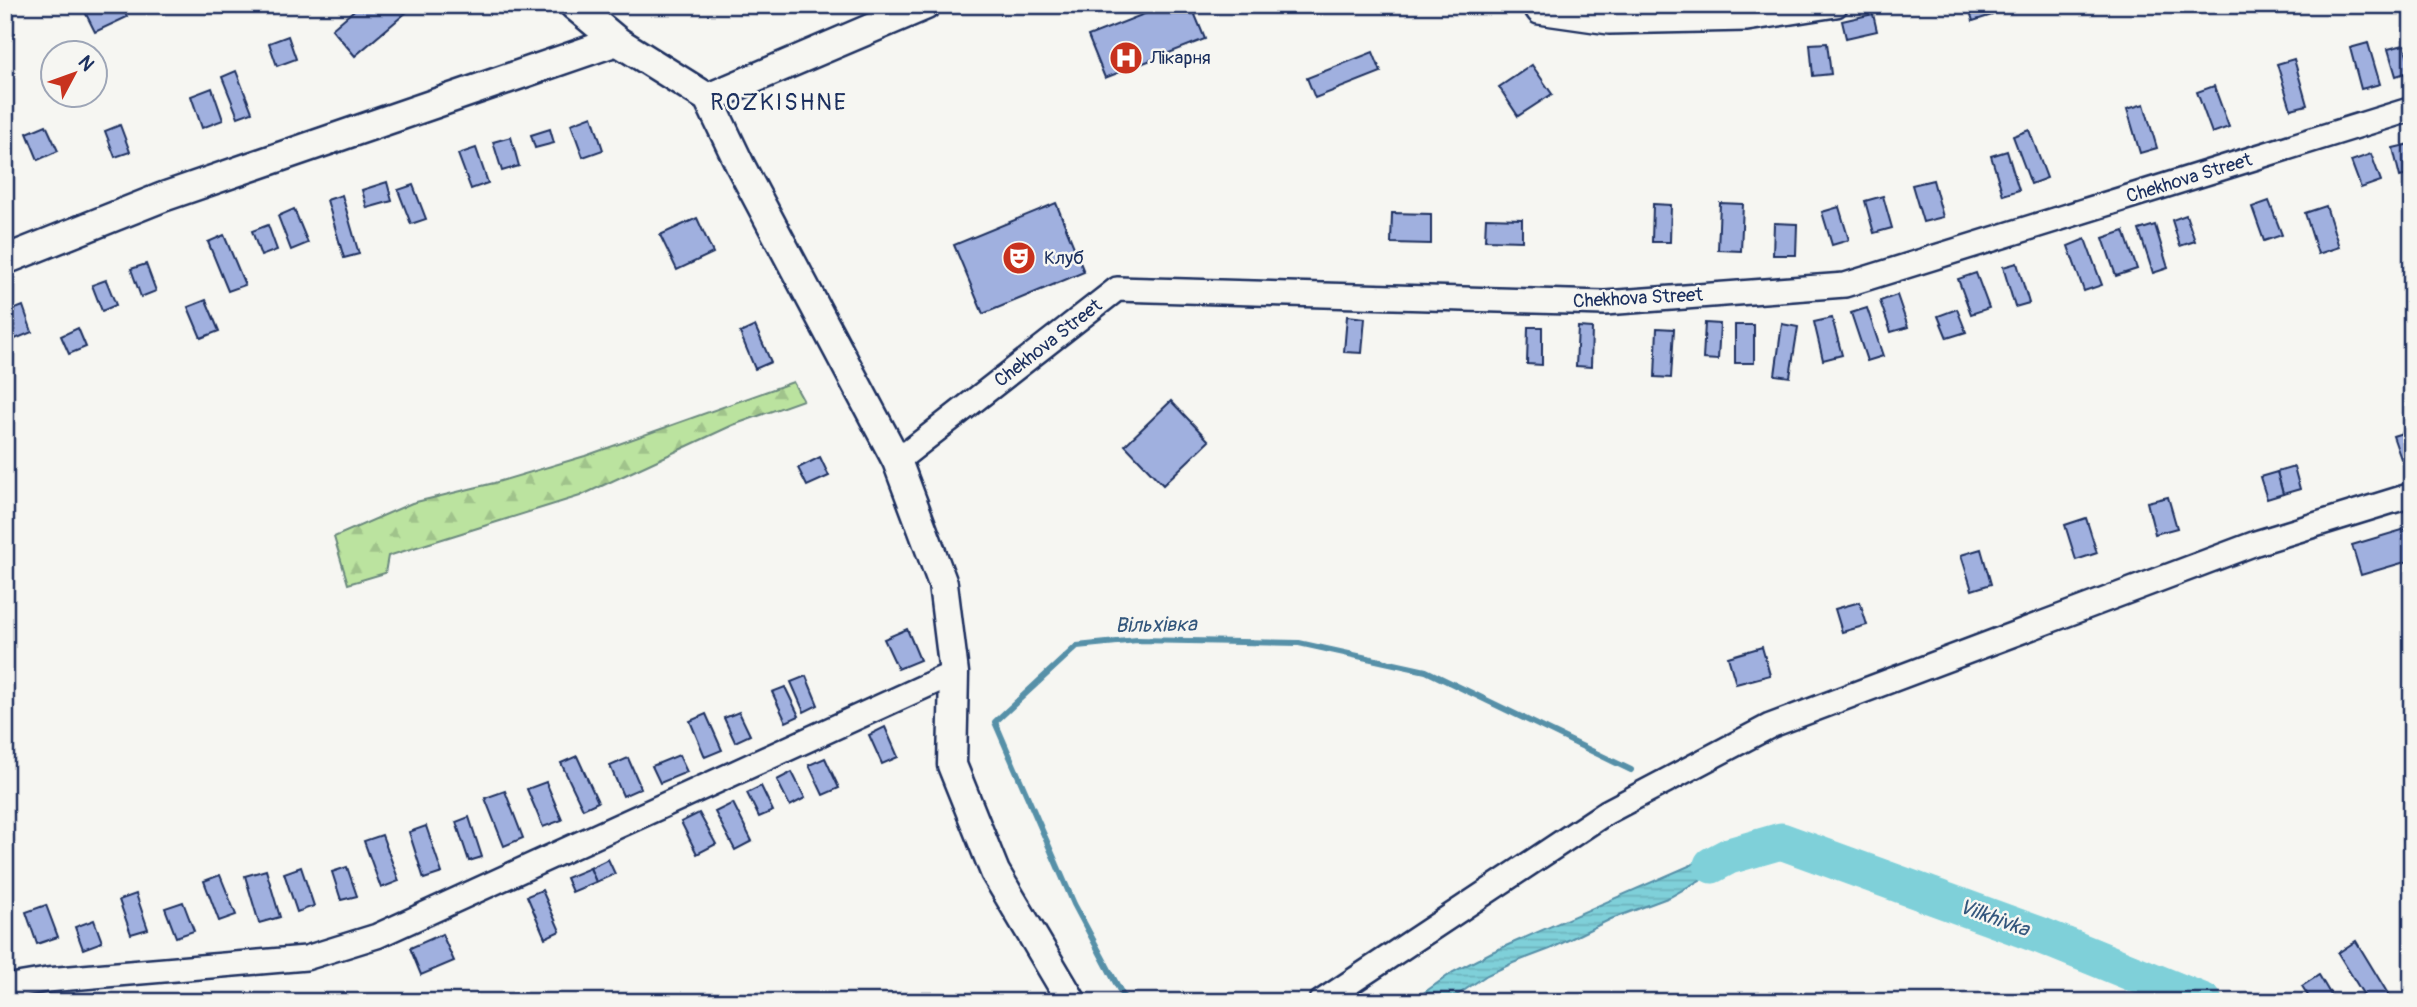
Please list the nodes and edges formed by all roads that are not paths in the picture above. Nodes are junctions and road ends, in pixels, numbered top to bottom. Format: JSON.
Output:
{"nodes":[{"id":1,"x":575,"y":5,"type":"edge"},
{"id":2,"x":926,"y":5,"type":"edge"},
{"id":3,"x":1534,"y":5,"type":"edge"},
{"id":4,"x":1836,"y":5,"type":"edge"},
{"id":5,"x":617,"y":41,"type":"junction"},
{"id":6,"x":708,"y":98,"type":"junction"},
{"id":7,"x":2412,"y":109,"type":"edge"},
{"id":8,"x":5,"y":260,"type":"edge"},
{"id":9,"x":897,"y":461,"type":"junction"},
{"id":10,"x":2412,"y":495,"type":"edge"},
{"id":11,"x":954,"y":673,"type":"junction"},
{"id":12,"x":5,"y":987,"type":"edge"},
{"id":13,"x":1072,"y":1002,"type":"edge"},
{"id":14,"x":1321,"y":1002,"type":"edge"}],
"edges":[{"from":1,"to":5,"type":"street"},
{"from":2,"to":6,"type":"street"},
{"from":3,"to":4,"type":"street"},
{"from":5,"to":6,"type":"street"},
{"from":5,"to":8,"type":"street"},
{"from":6,"to":9,"type":"street"},
{"from":7,"to":9,"type":"street","name":"Chekhova Street"},
{"from":9,"to":11,"type":"street"},
{"from":10,"to":14,"type":"street"},
{"from":11,"to":12,"type":"street"},
{"from":11,"to":13,"type":"street"}]}
